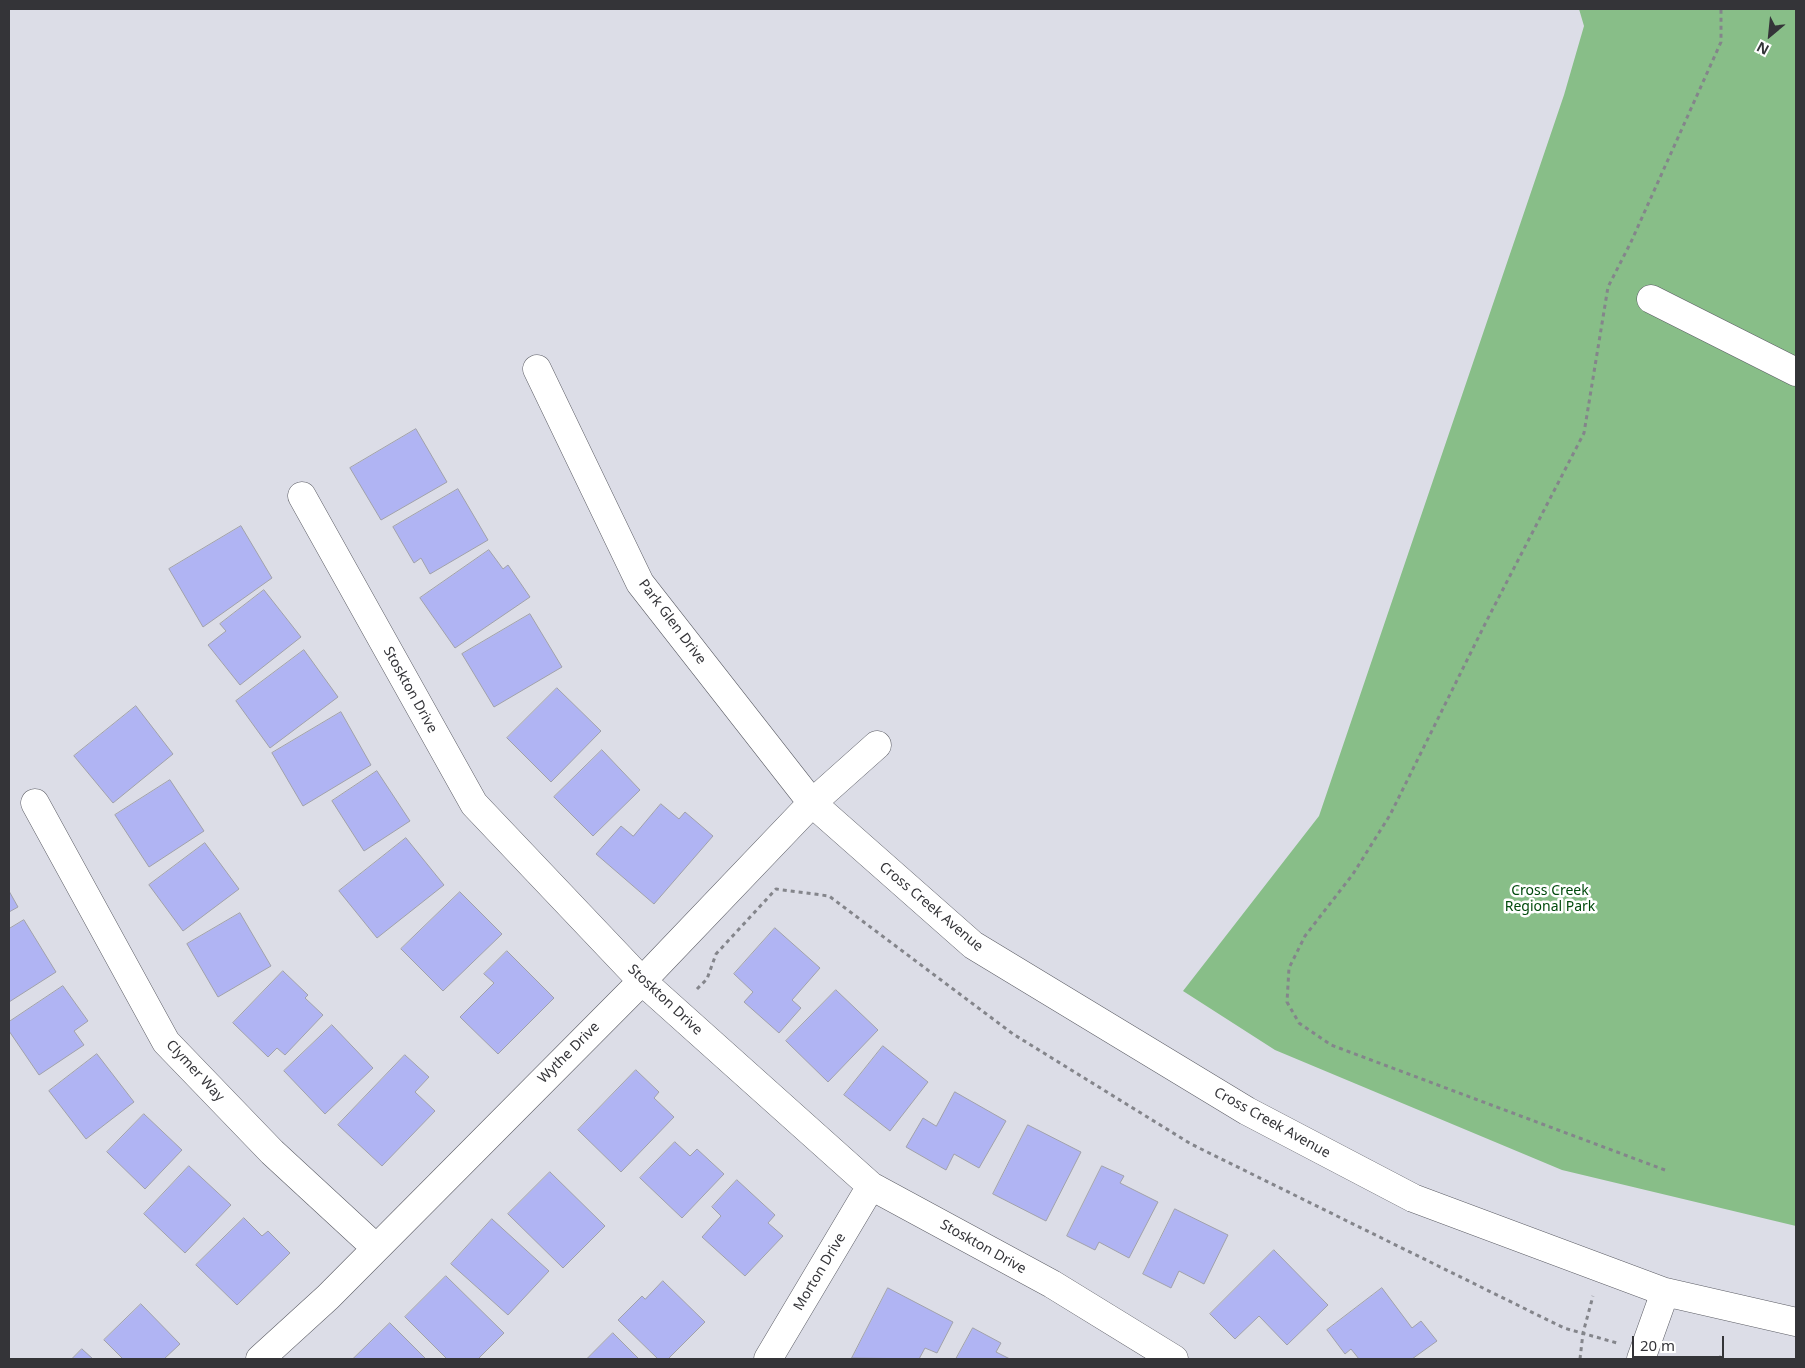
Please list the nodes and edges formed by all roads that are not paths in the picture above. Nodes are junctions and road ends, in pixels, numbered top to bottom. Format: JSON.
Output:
{"nodes":[{"id":1,"x":1651,"y":299,"type":"dead end"},
{"id":2,"x":537,"y":369,"type":"dead end"},
{"id":3,"x":1796,"y":372,"type":"edge"},
{"id":4,"x":302,"y":496,"type":"dead end"},
{"id":5,"x":877,"y":745,"type":"dead end"},
{"id":6,"x":35,"y":803,"type":"dead end"},
{"id":7,"x":812,"y":803,"type":"junction"},
{"id":8,"x":642,"y":981,"type":"junction"},
{"id":9,"x":871,"y":1186,"type":"junction"},
{"id":10,"x":376,"y":1248,"type":"junction"},
{"id":11,"x":1665,"y":1292,"type":"junction"},
{"id":12,"x":1796,"y":1322,"type":"edge"},
{"id":13,"x":1642,"y":1355,"type":"edge"},
{"id":14,"x":260,"y":1359,"type":"edge"},
{"id":15,"x":768,"y":1359,"type":"edge"},
{"id":16,"x":1174,"y":1359,"type":"edge"}],
"edges":[{"from":1,"to":3,"type":"street"},
{"from":2,"to":7,"type":"street","name":"Park Glen Drive"},
{"from":4,"to":8,"type":"street","name":"Stoskton Drive"},
{"from":5,"to":7,"type":"street","name":"Wythe Drive"},
{"from":6,"to":10,"type":"street","name":"Clymer Way"},
{"from":7,"to":8,"type":"street","name":"Wythe Drive"},
{"from":7,"to":11,"type":"street","name":"Cross Creek Avenue"},
{"from":8,"to":9,"type":"street","name":"Stoskton Drive"},
{"from":8,"to":10,"type":"street","name":"Wythe Drive"},
{"from":9,"to":15,"type":"street","name":"Morton Drive"},
{"from":9,"to":16,"type":"street","name":"Stoskton Drive"},
{"from":10,"to":14,"type":"street","name":"Wythe Drive"},
{"from":11,"to":12,"type":"street","name":"Cross Creek Avenue"},
{"from":11,"to":13,"type":"street"}]}
